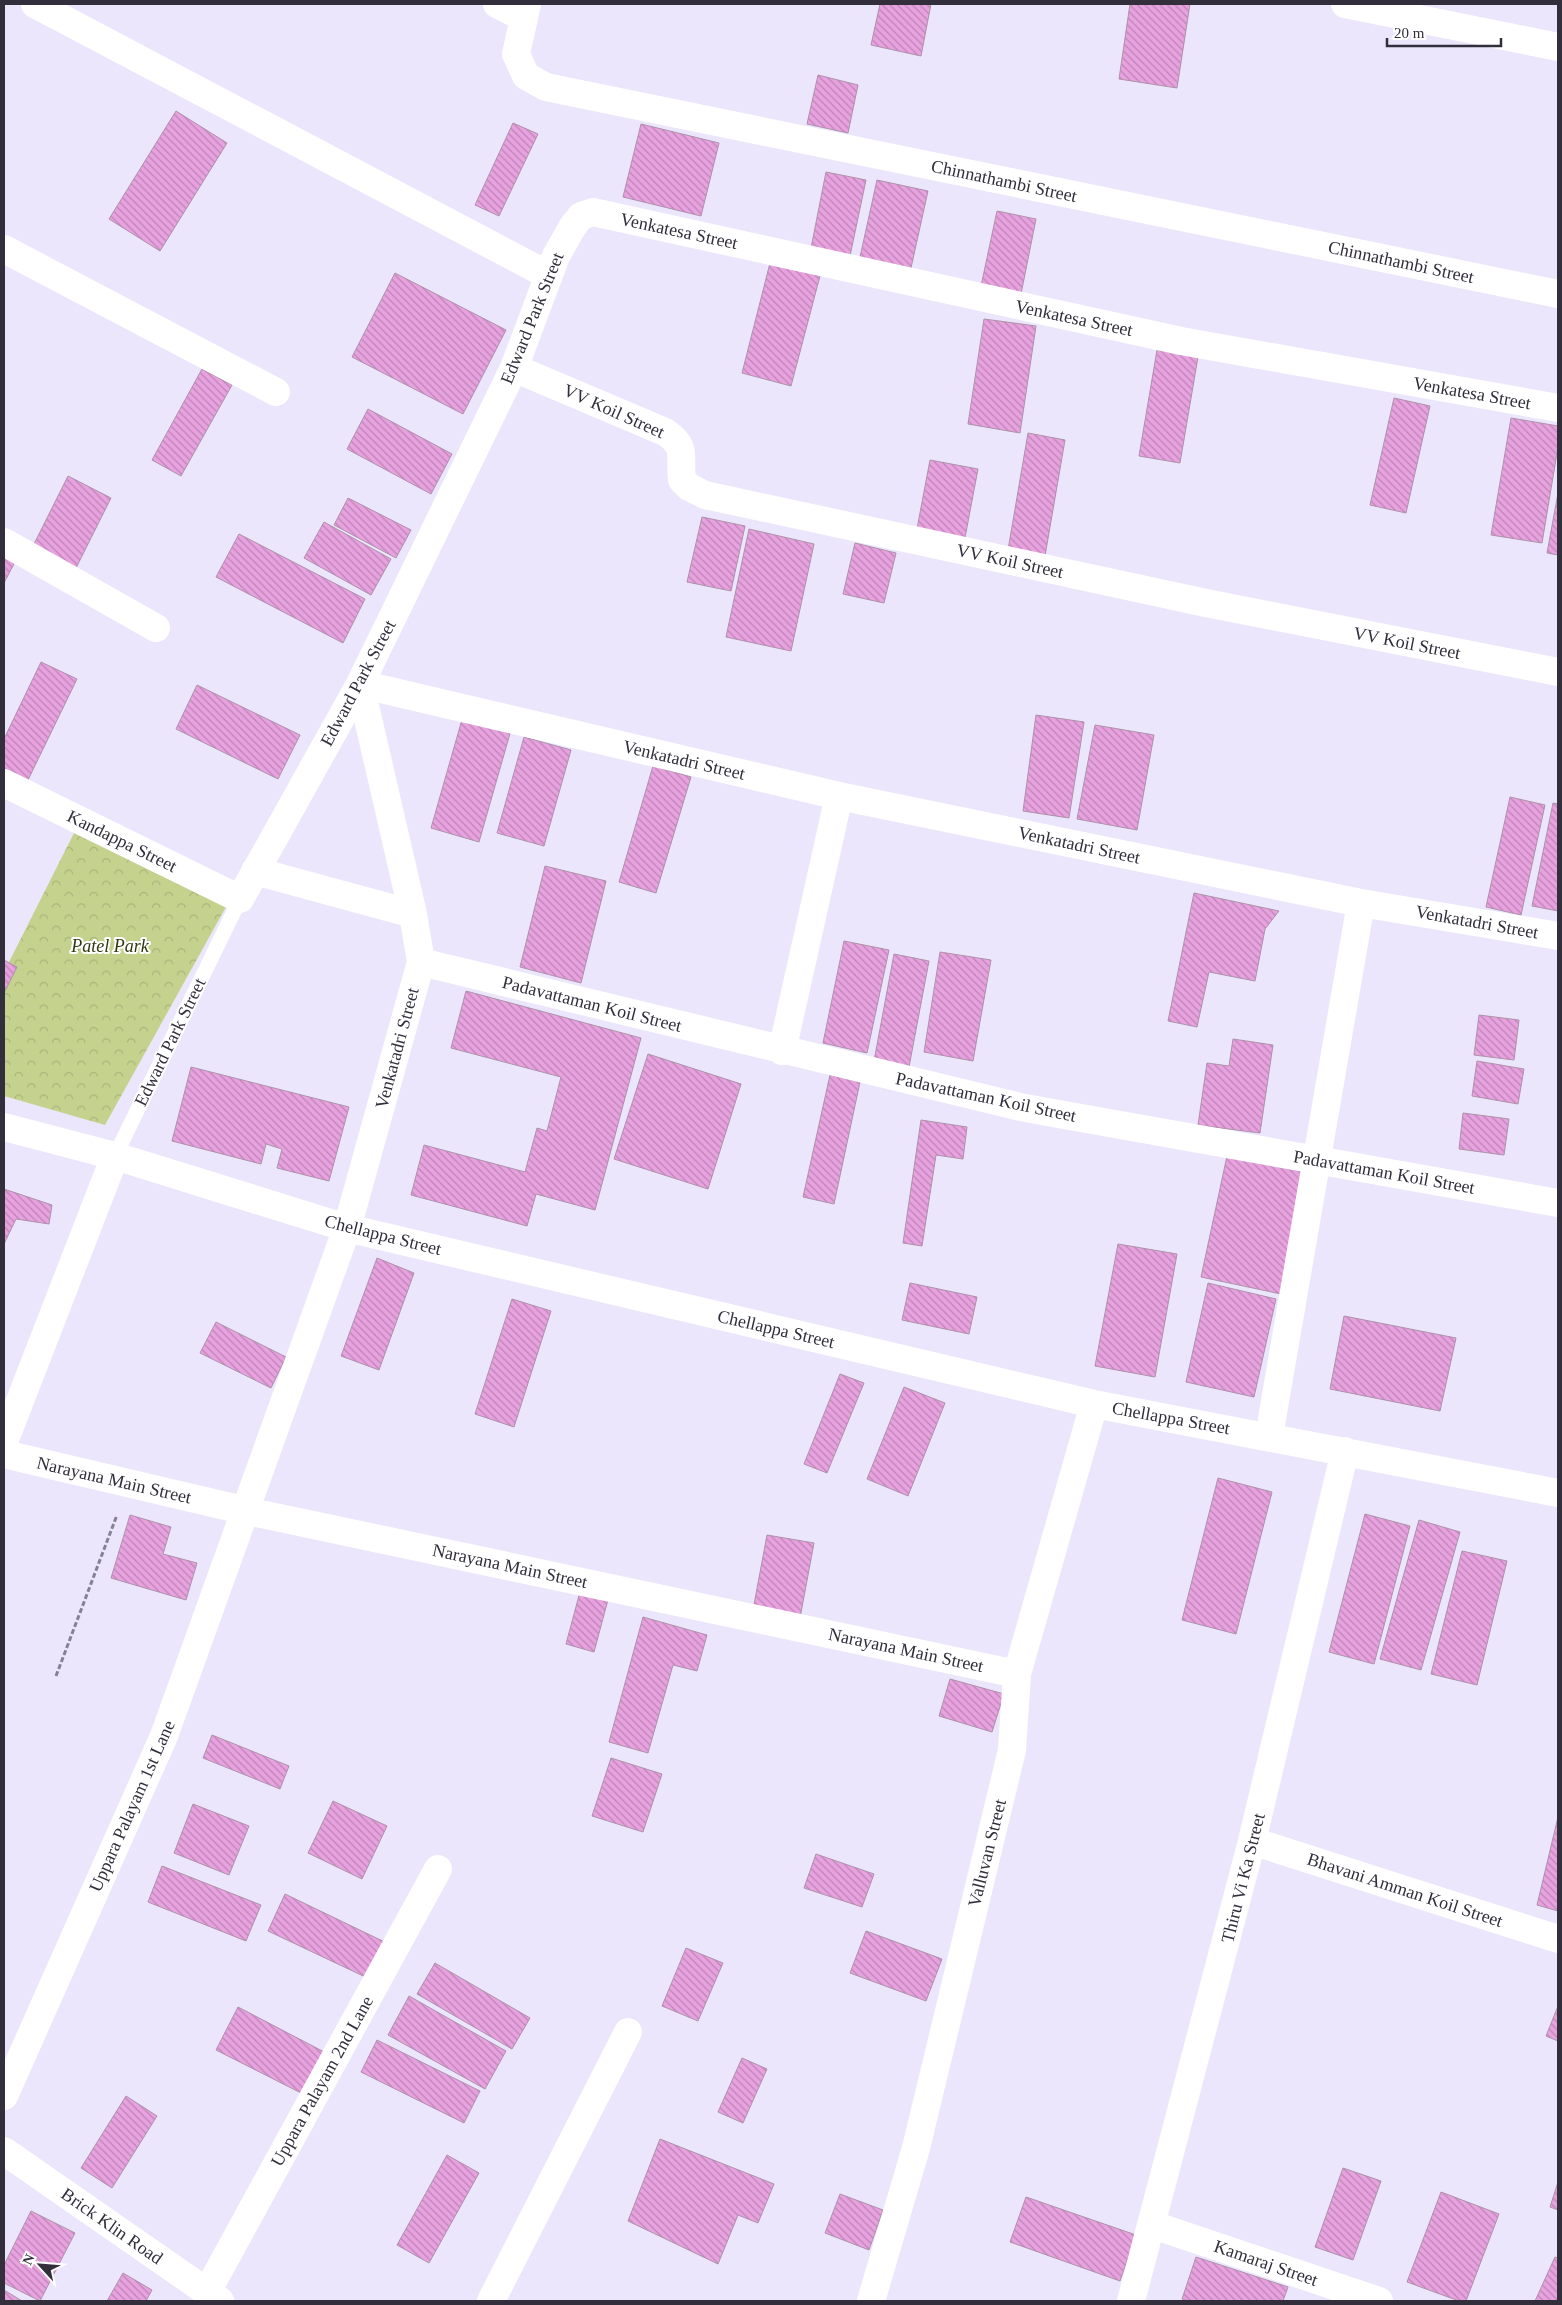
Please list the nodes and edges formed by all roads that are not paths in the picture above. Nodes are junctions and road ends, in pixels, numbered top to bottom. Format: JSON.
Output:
{"nodes":[{"id":1,"x":35,"y":4,"type":"edge"},
{"id":2,"x":497,"y":4,"type":"edge"},
{"id":3,"x":1345,"y":4,"type":"edge"},
{"id":4,"x":526,"y":11,"type":"edge"},
{"id":5,"x":1558,"y":47,"type":"edge"},
{"id":6,"x":593,"y":212,"type":"joint"},
{"id":7,"x":4,"y":249,"type":"edge"},
{"id":8,"x":548,"y":275,"type":"junction"},
{"id":9,"x":1558,"y":294,"type":"edge"},
{"id":10,"x":514,"y":368,"type":"junction"},
{"id":11,"x":276,"y":392,"type":"dead end"},
{"id":12,"x":1558,"y":408,"type":"edge"},
{"id":13,"x":4,"y":542,"type":"edge"},
{"id":14,"x":156,"y":628,"type":"dead end"},
{"id":15,"x":1558,"y":672,"type":"edge"},
{"id":16,"x":360,"y":684,"type":"junction"},
{"id":17,"x":4,"y":783,"type":"edge"},
{"id":18,"x":839,"y":796,"type":"junction"},
{"id":19,"x":255,"y":871,"type":"junction"},
{"id":20,"x":240,"y":899,"type":"junction"},
{"id":21,"x":1361,"y":903,"type":"junction"},
{"id":22,"x":413,"y":914,"type":"junction"},
{"id":23,"x":1558,"y":936,"type":"edge"},
{"id":24,"x":421,"y":962,"type":"junction"},
{"id":25,"x":782,"y":1051,"type":"junction"},
{"id":26,"x":4,"y":1128,"type":"edge"},
{"id":27,"x":115,"y":1156,"type":"junction"},
{"id":28,"x":1317,"y":1160,"type":"junction"},
{"id":29,"x":1558,"y":1203,"type":"edge"},
{"id":30,"x":347,"y":1228,"type":"junction"},
{"id":31,"x":1094,"y":1404,"type":"junction"},
{"id":32,"x":1269,"y":1436,"type":"junction"},
{"id":33,"x":4,"y":1442,"type":"edge"},
{"id":34,"x":1344,"y":1451,"type":"junction"},
{"id":35,"x":4,"y":1454,"type":"edge"},
{"id":36,"x":1558,"y":1493,"type":"edge"},
{"id":37,"x":247,"y":1510,"type":"junction"},
{"id":38,"x":1017,"y":1674,"type":"junction"},
{"id":39,"x":1252,"y":1841,"type":"junction"},
{"id":40,"x":438,"y":1869,"type":"dead end"},
{"id":41,"x":1558,"y":1939,"type":"edge"},
{"id":42,"x":628,"y":2032,"type":"dead end"},
{"id":43,"x":4,"y":2096,"type":"edge"},
{"id":44,"x":4,"y":2151,"type":"edge"},
{"id":45,"x":1153,"y":2224,"type":"junction"},
{"id":46,"x":213,"y":2297,"type":"edge"},
{"id":47,"x":491,"y":2301,"type":"edge"},
{"id":48,"x":872,"y":2301,"type":"edge"},
{"id":49,"x":1131,"y":2301,"type":"edge"},
{"id":50,"x":1379,"y":2301,"type":"edge"}],
"edges":[{"from":1,"to":8,"type":"street"},
{"from":2,"to":4,"type":"street"},
{"from":3,"to":5,"type":"street"},
{"from":4,"to":9,"type":"street","name":"Chinnathambi Street"},
{"from":6,"to":8,"type":"street","name":"Edward Park Street"},
{"from":6,"to":12,"type":"street","name":"Venkatesa Street"},
{"from":7,"to":11,"type":"street"},
{"from":8,"to":10,"type":"street","name":"Edward Park Street"},
{"from":10,"to":15,"type":"street","name":"VV Koil Street"},
{"from":10,"to":16,"type":"street","name":"Edward Park Street"},
{"from":13,"to":14,"type":"street"},
{"from":16,"to":18,"type":"street","name":"Venkatadri Street"},
{"from":16,"to":19,"type":"street","name":"Edward Park Street"},
{"from":16,"to":22,"type":"street","name":"Venkatadri Street"},
{"from":17,"to":20,"type":"street","name":"Kandappa Street"},
{"from":18,"to":21,"type":"street","name":"Venkatadri Street"},
{"from":18,"to":25,"type":"street"},
{"from":19,"to":20,"type":"street","name":"Edward Park Street"},
{"from":19,"to":22,"type":"street"},
{"from":20,"to":27,"type":"lane","name":"Edward Park Street"},
{"from":21,"to":23,"type":"street","name":"Venkatadri Street"},
{"from":21,"to":28,"type":"street"},
{"from":22,"to":24,"type":"street","name":"Venkatadri Street"},
{"from":24,"to":25,"type":"street","name":"Padavattaman Koil Street"},
{"from":24,"to":30,"type":"street","name":"Venkatadri Street"},
{"from":25,"to":28,"type":"street","name":"Padavattaman Koil Street"},
{"from":26,"to":27,"type":"street","name":"Chellappa Street"},
{"from":27,"to":30,"type":"street","name":"Chellappa Street"},
{"from":27,"to":33,"type":"street"},
{"from":28,"to":29,"type":"street","name":"Padavattaman Koil Street"},
{"from":28,"to":32,"type":"street"},
{"from":30,"to":31,"type":"street","name":"Chellappa Street"},
{"from":30,"to":37,"type":"street","name":"Venkatadri Street"},
{"from":31,"to":32,"type":"street","name":"Chellappa Street"},
{"from":31,"to":38,"type":"street","name":"Valluvan Street"},
{"from":32,"to":34,"type":"street","name":"Chellappa Street"},
{"from":34,"to":36,"type":"street","name":"Chellappa Street"},
{"from":34,"to":39,"type":"street","name":"Thiru Vi Ka Street"},
{"from":35,"to":37,"type":"street","name":"Narayana Main Street"},
{"from":37,"to":38,"type":"street","name":"Narayana Main Street"},
{"from":37,"to":43,"type":"street","name":"Uppara Palayam 1st Lane"},
{"from":38,"to":48,"type":"street","name":"Valluvan Street"},
{"from":39,"to":41,"type":"street","name":"Bhavani Amman Koil Street"},
{"from":39,"to":45,"type":"street","name":"Thiru Vi Ka Street"},
{"from":40,"to":46,"type":"street","name":"Uppara Palayam 2nd Lane"},
{"from":42,"to":47,"type":"street"},
{"from":44,"to":46,"type":"street","name":"Brick Klin Road"},
{"from":45,"to":49,"type":"street","name":"Thiru Vi Ka Street"},
{"from":45,"to":50,"type":"street","name":"Kamaraj Street"}]}
